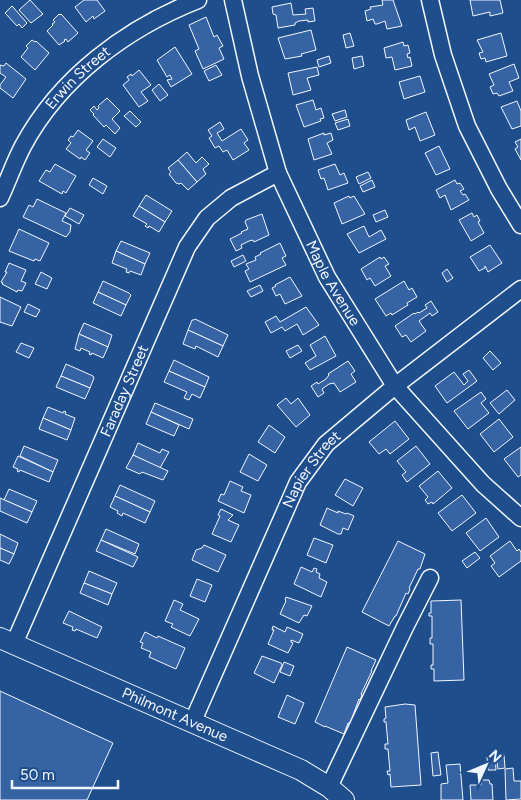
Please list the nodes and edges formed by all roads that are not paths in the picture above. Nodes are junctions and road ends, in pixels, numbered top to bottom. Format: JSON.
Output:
{"nodes":[{"id":1,"x":198,"y":0,"type":"edge"},
{"id":2,"x":233,"y":0,"type":"edge"},
{"id":3,"x":430,"y":0,"type":"edge"},
{"id":4,"x":278,"y":173,"type":"junction"},
{"id":5,"x":0,"y":198,"type":"edge"},
{"id":6,"x":521,"y":225,"type":"edge"},
{"id":7,"x":521,"y":289,"type":"edge"},
{"id":8,"x":396,"y":386,"type":"junction"},
{"id":9,"x":521,"y":518,"type":"edge"},
{"id":10,"x":430,"y":578,"type":"dead end"},
{"id":11,"x":7,"y":641,"type":"edge"},
{"id":12,"x":193,"y":721,"type":"junction"},
{"id":13,"x":337,"y":793,"type":"edge"}],
"edges":[{"from":1,"to":5,"type":"street","name":"Erwin Street"},
{"from":2,"to":4,"type":"street","name":"Maple Avenue"},
{"from":3,"to":6,"type":"street"},
{"from":4,"to":8,"type":"street","name":"Maple Avenue"},
{"from":4,"to":11,"type":"street","name":"Faraday Street"},
{"from":7,"to":8,"type":"street","name":"Napier Street"},
{"from":8,"to":9,"type":"street","name":"Maple Avenue"},
{"from":8,"to":12,"type":"street","name":"Napier Street"},
{"from":10,"to":13,"type":"street"},
{"from":11,"to":12,"type":"main road","name":"Philmont Avenue"},
{"from":12,"to":13,"type":"main road","name":"Philmont Avenue"}]}
